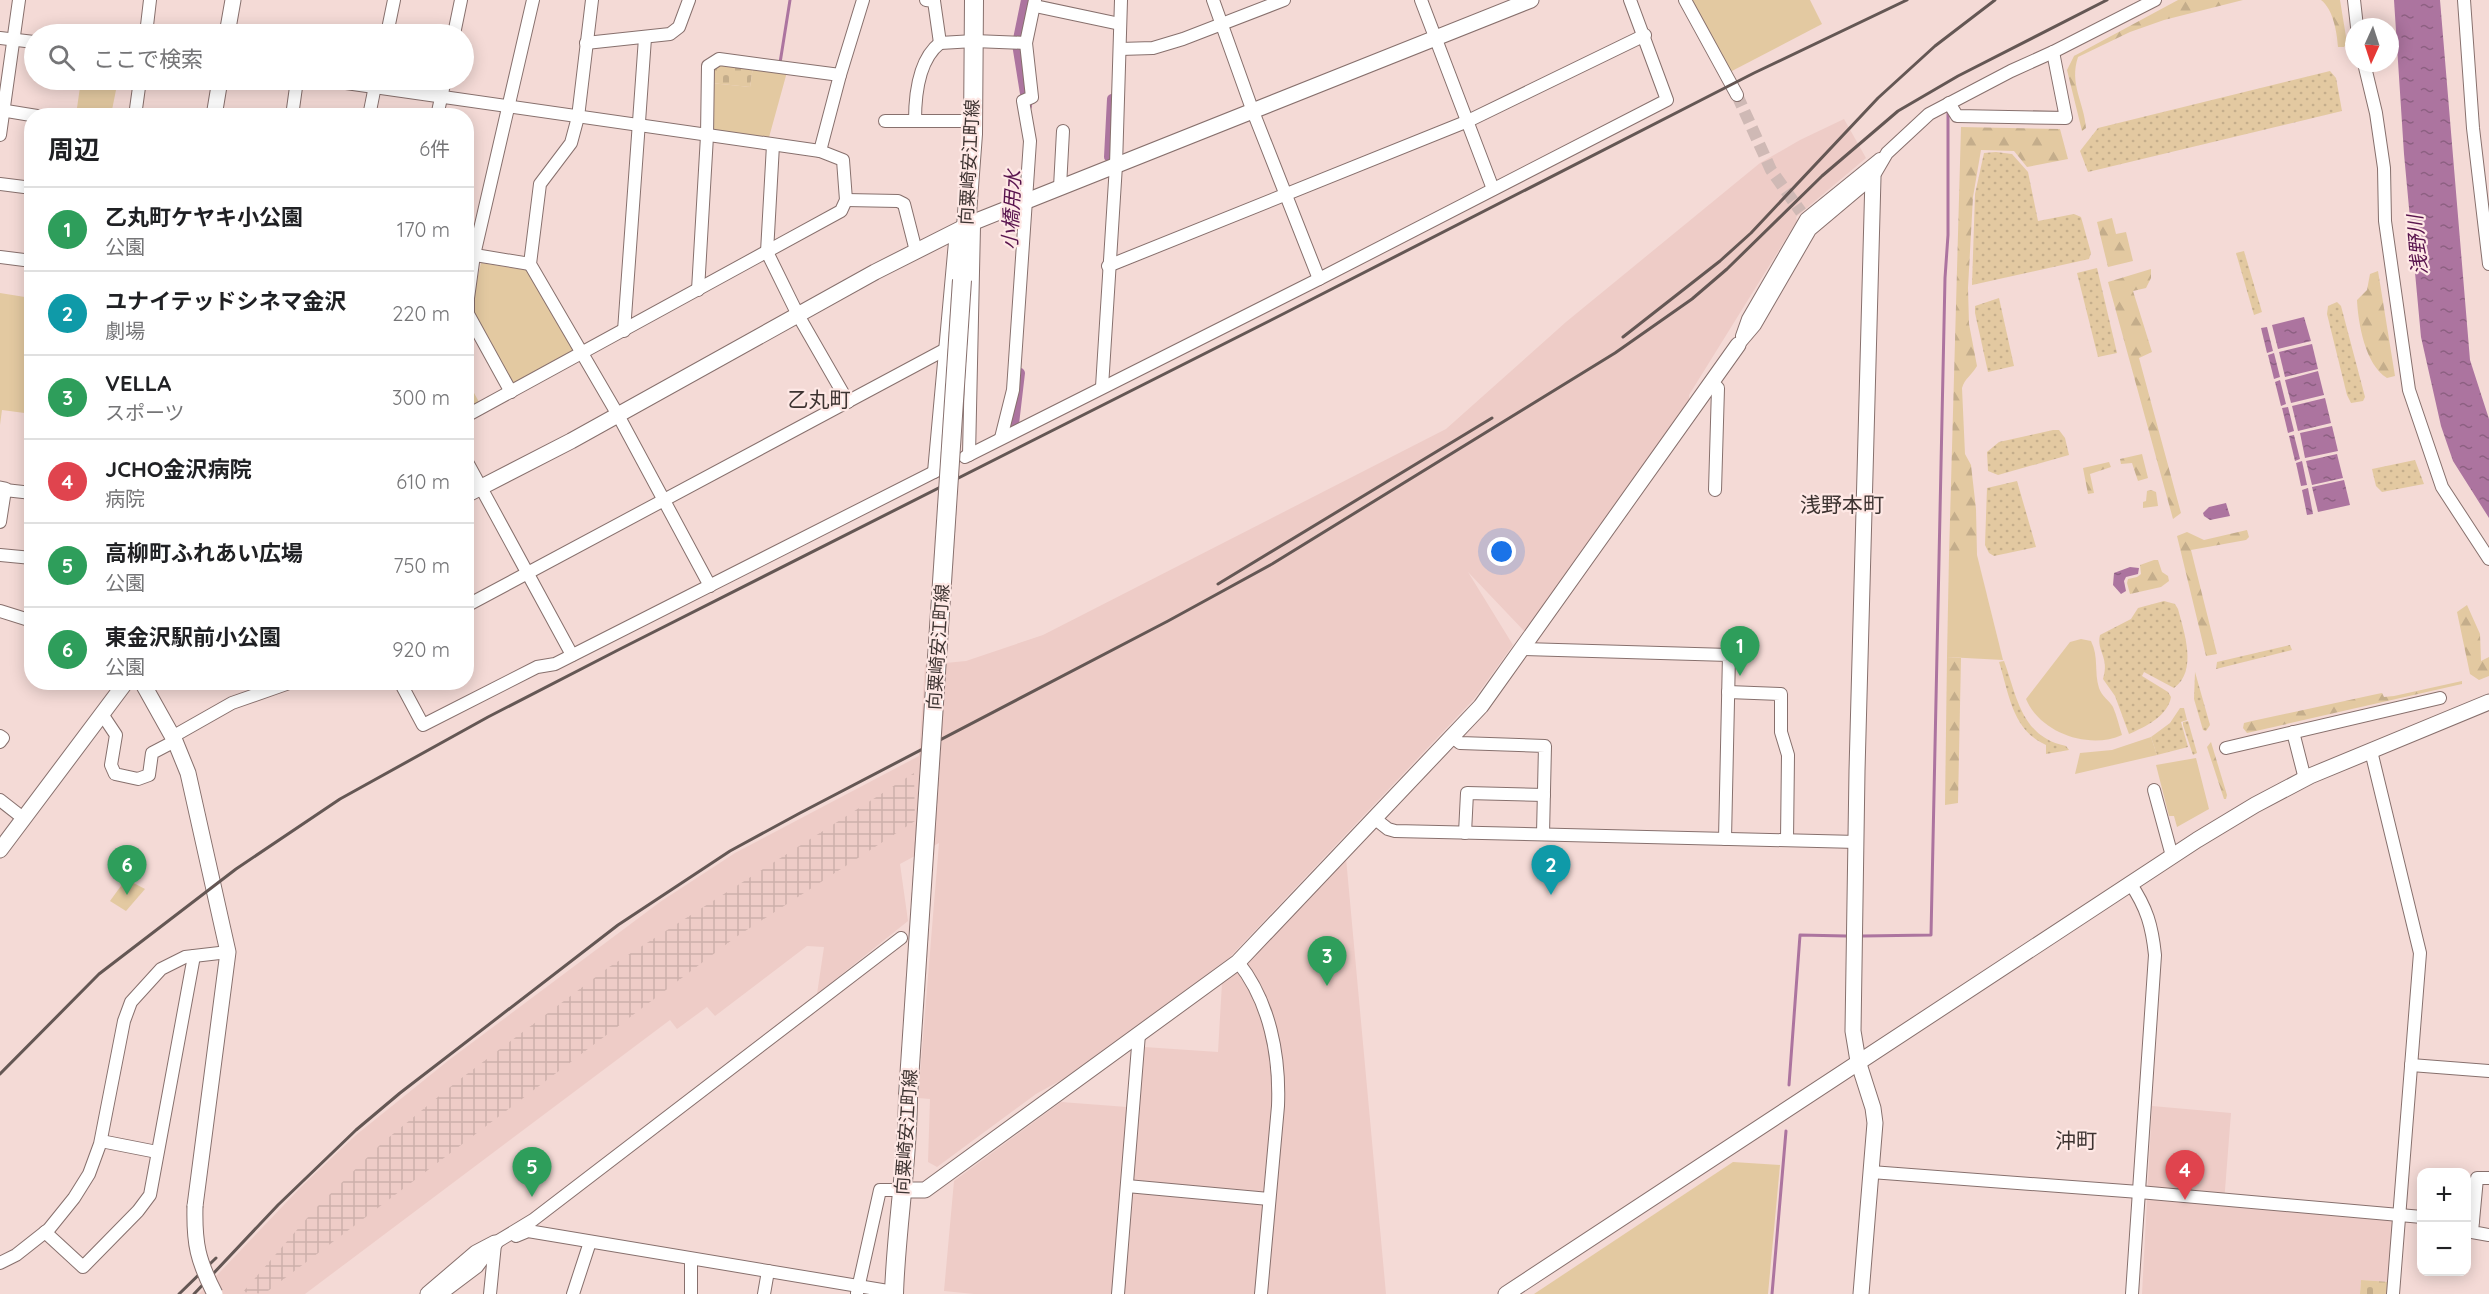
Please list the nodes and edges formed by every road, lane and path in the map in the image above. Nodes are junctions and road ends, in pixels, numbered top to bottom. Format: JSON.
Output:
{"nodes":[{"id":1,"x":19,"y":0,"type":"edge"},
{"id":2,"x":150,"y":0,"type":"edge"},
{"id":3,"x":233,"y":0,"type":"edge"},
{"id":4,"x":394,"y":0,"type":"edge"},
{"id":5,"x":461,"y":0,"type":"edge"},
{"id":6,"x":533,"y":0,"type":"edge"},
{"id":7,"x":592,"y":0,"type":"edge"},
{"id":8,"x":689,"y":0,"type":"edge"},
{"id":9,"x":863,"y":0,"type":"edge"},
{"id":10,"x":926,"y":0,"type":"edge"},
{"id":11,"x":974,"y":0,"type":"edge"},
{"id":12,"x":1122,"y":0,"type":"edge"},
{"id":13,"x":1213,"y":0,"type":"edge"},
{"id":14,"x":1284,"y":0,"type":"edge"},
{"id":15,"x":1421,"y":0,"type":"edge"},
{"id":16,"x":1531,"y":0,"type":"edge"},
{"id":17,"x":1630,"y":0,"type":"edge"},
{"id":18,"x":1685,"y":0,"type":"edge"},
{"id":19,"x":2155,"y":0,"type":"edge"},
{"id":20,"x":2354,"y":0,"type":"edge"},
{"id":21,"x":2464,"y":0,"type":"edge"},
{"id":22,"x":1035,"y":3,"type":"edge"},
{"id":23,"x":2356,"y":18,"type":"edge"},
{"id":24,"x":147,"y":24,"type":"edge"},
{"id":25,"x":229,"y":24,"type":"edge"},
{"id":26,"x":389,"y":24,"type":"edge"},
{"id":27,"x":456,"y":24,"type":"edge"},
{"id":28,"x":1120,"y":24,"type":"junction"},
{"id":29,"x":1221,"y":24,"type":"junction"},
{"id":30,"x":1645,"y":35,"type":"junction"},
{"id":31,"x":0,"y":38,"type":"edge"},
{"id":32,"x":645,"y":38,"type":"junction"},
{"id":33,"x":1436,"y":38,"type":"junction"},
{"id":34,"x":14,"y":40,"type":"junction"},
{"id":35,"x":974,"y":40,"type":"junction"},
{"id":36,"x":24,"y":41,"type":"edge"},
{"id":37,"x":586,"y":43,"type":"junction"},
{"id":38,"x":940,"y":43,"type":"junction"},
{"id":39,"x":1026,"y":43,"type":"junction"},
{"id":40,"x":1120,"y":49,"type":"junction"},
{"id":41,"x":2054,"y":52,"type":"junction"},
{"id":42,"x":2366,"y":72,"type":"edge"},
{"id":43,"x":840,"y":75,"type":"junction"},
{"id":44,"x":139,"y":90,"type":"edge"},
{"id":45,"x":218,"y":90,"type":"edge"},
{"id":46,"x":296,"y":90,"type":"edge"},
{"id":47,"x":375,"y":90,"type":"edge"},
{"id":48,"x":411,"y":90,"type":"edge"},
{"id":49,"x":442,"y":90,"type":"edge"},
{"id":50,"x":1737,"y":95,"type":"tunnel mouth"},
{"id":51,"x":441,"y":96,"type":"junction"},
{"id":52,"x":1949,"y":103,"type":"junction"},
{"id":53,"x":510,"y":107,"type":"junction"},
{"id":54,"x":136,"y":108,"type":"edge"},
{"id":55,"x":215,"y":108,"type":"edge"},
{"id":56,"x":293,"y":108,"type":"edge"},
{"id":57,"x":371,"y":108,"type":"edge"},
{"id":58,"x":439,"y":108,"type":"edge"},
{"id":59,"x":2,"y":110,"type":"edge"},
{"id":60,"x":1252,"y":110,"type":"junction"},
{"id":61,"x":24,"y":114,"type":"edge"},
{"id":62,"x":578,"y":117,"type":"junction"},
{"id":63,"x":885,"y":121,"type":"dead end"},
{"id":64,"x":915,"y":121,"type":"junction"},
{"id":65,"x":1468,"y":121,"type":"junction"},
{"id":66,"x":973,"y":122,"type":"junction"},
{"id":67,"x":638,"y":126,"type":"junction"},
{"id":68,"x":1063,"y":131,"type":"dead end"},
{"id":69,"x":0,"y":135,"type":"edge"},
{"id":70,"x":707,"y":136,"type":"junction"},
{"id":71,"x":773,"y":145,"type":"junction"},
{"id":72,"x":820,"y":151,"type":"junction"},
{"id":73,"x":1887,"y":153,"type":"junction"},
{"id":74,"x":1116,"y":165,"type":"junction"},
{"id":75,"x":2483,"y":172,"type":"edge"},
{"id":76,"x":1873,"y":177,"type":"junction"},
{"id":77,"x":0,"y":184,"type":"edge"},
{"id":78,"x":24,"y":187,"type":"edge"},
{"id":79,"x":1060,"y":187,"type":"junction"},
{"id":80,"x":1493,"y":189,"type":"junction"},
{"id":81,"x":1287,"y":194,"type":"junction"},
{"id":82,"x":846,"y":200,"type":"junction"},
{"id":83,"x":1025,"y":200,"type":"junction"},
{"id":84,"x":965,"y":227,"type":"junction"},
{"id":85,"x":474,"y":239,"type":"edge"},
{"id":86,"x":916,"y":251,"type":"junction"},
{"id":87,"x":767,"y":252,"type":"junction"},
{"id":88,"x":474,"y":255,"type":"edge"},
{"id":89,"x":0,"y":256,"type":"edge"},
{"id":90,"x":24,"y":260,"type":"edge"},
{"id":91,"x":530,"y":264,"type":"junction"},
{"id":92,"x":2489,"y":264,"type":"edge"},
{"id":93,"x":1108,"y":266,"type":"junction"},
{"id":94,"x":1319,"y":279,"type":"junction"},
{"id":95,"x":698,"y":290,"type":"junction"},
{"id":96,"x":798,"y":315,"type":"junction"},
{"id":97,"x":474,"y":325,"type":"edge"},
{"id":98,"x":624,"y":331,"type":"junction"},
{"id":99,"x":1738,"y":345,"type":"junction"},
{"id":100,"x":946,"y":350,"type":"junction"},
{"id":101,"x":583,"y":354,"type":"junction"},
{"id":102,"x":1712,"y":382,"type":"junction"},
{"id":103,"x":1102,"y":387,"type":"junction"},
{"id":104,"x":511,"y":392,"type":"junction"},
{"id":105,"x":848,"y":402,"type":"junction"},
{"id":106,"x":474,"y":412,"type":"edge"},
{"id":107,"x":618,"y":415,"type":"junction"},
{"id":108,"x":1001,"y":438,"type":"junction"},
{"id":109,"x":474,"y":474,"type":"edge"},
{"id":110,"x":481,"y":487,"type":"junction"},
{"id":111,"x":3,"y":489,"type":"edge"},
{"id":112,"x":1715,"y":490,"type":"dead end"},
{"id":113,"x":474,"y":491,"type":"edge"},
{"id":114,"x":24,"y":492,"type":"edge"},
{"id":115,"x":665,"y":501,"type":"junction"},
{"id":116,"x":0,"y":522,"type":"edge"},
{"id":117,"x":0,"y":555,"type":"edge"},
{"id":118,"x":24,"y":557,"type":"edge"},
{"id":119,"x":2489,"y":559,"type":"edge"},
{"id":120,"x":529,"y":574,"type":"junction"},
{"id":121,"x":710,"y":586,"type":"junction"},
{"id":122,"x":474,"y":602,"type":"edge"},
{"id":123,"x":0,"y":611,"type":"edge"},
{"id":124,"x":24,"y":618,"type":"edge"},
{"id":125,"x":1522,"y":649,"type":"junction"},
{"id":126,"x":572,"y":655,"type":"junction"},
{"id":127,"x":120,"y":690,"type":"edge"},
{"id":128,"x":146,"y":690,"type":"edge"},
{"id":129,"x":269,"y":690,"type":"edge"},
{"id":130,"x":404,"y":690,"type":"edge"},
{"id":131,"x":1728,"y":692,"type":"junction"},
{"id":132,"x":2439,"y":698,"type":"dead end"},
{"id":133,"x":2489,"y":702,"type":"edge"},
{"id":134,"x":102,"y":714,"type":"junction"},
{"id":135,"x":2293,"y":732,"type":"junction"},
{"id":136,"x":0,"y":735,"type":"edge"},
{"id":137,"x":1451,"y":736,"type":"junction"},
{"id":138,"x":174,"y":739,"type":"junction"},
{"id":139,"x":0,"y":742,"type":"edge"},
{"id":140,"x":2226,"y":748,"type":"dead end"},
{"id":141,"x":2371,"y":751,"type":"junction"},
{"id":142,"x":2305,"y":779,"type":"junction"},
{"id":143,"x":2154,"y":790,"type":"dead end"},
{"id":144,"x":1544,"y":795,"type":"junction"},
{"id":145,"x":0,"y":800,"type":"edge"},
{"id":146,"x":23,"y":818,"type":"junction"},
{"id":147,"x":1374,"y":818,"type":"junction"},
{"id":148,"x":1465,"y":833,"type":"junction"},
{"id":149,"x":1543,"y":834,"type":"junction"},
{"id":150,"x":1725,"y":838,"type":"junction"},
{"id":151,"x":1787,"y":840,"type":"junction"},
{"id":152,"x":1857,"y":842,"type":"junction"},
{"id":153,"x":0,"y":850,"type":"edge"},
{"id":154,"x":2172,"y":856,"type":"junction"},
{"id":155,"x":2130,"y":884,"type":"junction"},
{"id":156,"x":901,"y":938,"type":"dead end"},
{"id":157,"x":228,"y":952,"type":"junction"},
{"id":158,"x":194,"y":956,"type":"junction"},
{"id":159,"x":1238,"y":962,"type":"junction"},
{"id":160,"x":1139,"y":1034,"type":"junction"},
{"id":161,"x":1858,"y":1061,"type":"junction"},
{"id":162,"x":2411,"y":1065,"type":"junction"},
{"id":163,"x":2489,"y":1071,"type":"edge"},
{"id":164,"x":101,"y":1141,"type":"junction"},
{"id":165,"x":157,"y":1152,"type":"junction"},
{"id":166,"x":1871,"y":1172,"type":"junction"},
{"id":167,"x":2489,"y":1178,"type":"edge"},
{"id":168,"x":1127,"y":1186,"type":"junction"},
{"id":169,"x":904,"y":1190,"type":"junction"},
{"id":170,"x":2139,"y":1192,"type":"junction"},
{"id":171,"x":1269,"y":1199,"type":"junction"},
{"id":172,"x":2400,"y":1214,"type":"junction"},
{"id":173,"x":2471,"y":1215,"type":"edge"},
{"id":174,"x":2417,"y":1216,"type":"edge"},
{"id":175,"x":2470,"y":1222,"type":"edge"},
{"id":176,"x":45,"y":1232,"type":"junction"},
{"id":177,"x":2489,"y":1235,"type":"edge"},
{"id":178,"x":590,"y":1242,"type":"junction"},
{"id":179,"x":495,"y":1243,"type":"junction"},
{"id":180,"x":691,"y":1259,"type":"junction"},
{"id":181,"x":0,"y":1263,"type":"edge"},
{"id":182,"x":768,"y":1271,"type":"junction"},
{"id":183,"x":857,"y":1291,"type":"edge"},
{"id":184,"x":894,"y":1293,"type":"edge"},
{"id":185,"x":215,"y":1294,"type":"edge"},
{"id":186,"x":428,"y":1294,"type":"edge"},
{"id":187,"x":441,"y":1294,"type":"edge"},
{"id":188,"x":490,"y":1294,"type":"edge"},
{"id":189,"x":573,"y":1294,"type":"edge"},
{"id":190,"x":691,"y":1294,"type":"edge"},
{"id":191,"x":764,"y":1294,"type":"edge"},
{"id":192,"x":1118,"y":1294,"type":"edge"},
{"id":193,"x":1261,"y":1294,"type":"edge"},
{"id":194,"x":1506,"y":1294,"type":"edge"},
{"id":195,"x":1861,"y":1294,"type":"edge"},
{"id":196,"x":2132,"y":1294,"type":"edge"},
{"id":197,"x":2394,"y":1294,"type":"edge"}],
"edges":[{"from":1,"to":34,"type":"street"},
{"from":2,"to":24,"type":"street"},
{"from":3,"to":25,"type":"street"},
{"from":4,"to":26,"type":"street"},
{"from":5,"to":27,"type":"street"},
{"from":6,"to":53,"type":"street"},
{"from":7,"to":37,"type":"street"},
{"from":8,"to":32,"type":"street"},
{"from":9,"to":43,"type":"street"},
{"from":10,"to":38,"type":"street"},
{"from":11,"to":35,"type":"main road","name":"向粟崎安江町線"},
{"from":12,"to":28,"type":"street"},
{"from":13,"to":29,"type":"street"},
{"from":14,"to":29,"type":"street"},
{"from":15,"to":33,"type":"street"},
{"from":16,"to":33,"type":"street"},
{"from":17,"to":30,"type":"street"},
{"from":18,"to":50,"type":"street"},
{"from":19,"to":41,"type":"street"},
{"from":20,"to":23,"type":"street"},
{"from":21,"to":75,"type":"street"},
{"from":22,"to":28,"type":"street"},
{"from":22,"to":39,"type":"street"},
{"from":28,"to":40,"type":"street"},
{"from":29,"to":40,"type":"street"},
{"from":29,"to":60,"type":"street"},
{"from":30,"to":65,"type":"street"},
{"from":30,"to":80,"type":"street"},
{"from":31,"to":34,"type":"street"},
{"from":32,"to":37,"type":"street"},
{"from":32,"to":67,"type":"street"},
{"from":33,"to":60,"type":"street"},
{"from":33,"to":65,"type":"street"},
{"from":34,"to":36,"type":"street"},
{"from":34,"to":59,"type":"street"},
{"from":35,"to":38,"type":"street"},
{"from":35,"to":39,"type":"street"},
{"from":35,"to":66,"type":"main road","name":"向粟崎安江町線"},
{"from":37,"to":62,"type":"street"},
{"from":38,"to":64,"type":"street"},
{"from":39,"to":83,"type":"street"},
{"from":40,"to":74,"type":"street"},
{"from":41,"to":52,"type":"street"},
{"from":41,"to":52,"type":"street"},
{"from":42,"to":119,"type":"street"},
{"from":43,"to":70,"type":"street"},
{"from":43,"to":72,"type":"street"},
{"from":44,"to":54,"type":"street"},
{"from":45,"to":55,"type":"street"},
{"from":46,"to":56,"type":"street"},
{"from":47,"to":57,"type":"street"},
{"from":48,"to":51,"type":"street"},
{"from":49,"to":51,"type":"street"},
{"from":51,"to":53,"type":"street"},
{"from":51,"to":58,"type":"street"},
{"from":52,"to":73,"type":"street"},
{"from":53,"to":62,"type":"street"},
{"from":53,"to":85,"type":"street"},
{"from":59,"to":61,"type":"street"},
{"from":59,"to":69,"type":"street"},
{"from":60,"to":74,"type":"street"},
{"from":60,"to":81,"type":"street"},
{"from":62,"to":67,"type":"street"},
{"from":62,"to":91,"type":"street"},
{"from":63,"to":64,"type":"street"},
{"from":64,"to":66,"type":"street"},
{"from":65,"to":80,"type":"street"},
{"from":65,"to":81,"type":"street"},
{"from":66,"to":84,"type":"main road","name":"向粟崎安江町線"},
{"from":67,"to":70,"type":"street"},
{"from":67,"to":98,"type":"street"},
{"from":68,"to":79,"type":"street"},
{"from":70,"to":71,"type":"street"},
{"from":70,"to":95,"type":"street"},
{"from":71,"to":72,"type":"street"},
{"from":71,"to":87,"type":"street"},
{"from":72,"to":82,"type":"street"},
{"from":73,"to":76,"type":"street"},
{"from":73,"to":99,"type":"street"},
{"from":74,"to":79,"type":"street"},
{"from":74,"to":93,"type":"street"},
{"from":75,"to":92,"type":"street"},
{"from":76,"to":99,"type":"street"},
{"from":76,"to":152,"type":"street"},
{"from":77,"to":78,"type":"street"},
{"from":79,"to":83,"type":"street"},
{"from":80,"to":94,"type":"street"},
{"from":81,"to":93,"type":"street"},
{"from":81,"to":94,"type":"street"},
{"from":82,"to":86,"type":"street"},
{"from":82,"to":87,"type":"street"},
{"from":83,"to":84,"type":"street"},
{"from":83,"to":108,"type":"street"},
{"from":84,"to":86,"type":"street"},
{"from":84,"to":100,"type":"street"},
{"from":84,"to":108,"type":"street"},
{"from":84,"to":169,"type":"main road","name":"向粟崎安江町線","bridge":true},
{"from":86,"to":96,"type":"street"},
{"from":87,"to":95,"type":"street"},
{"from":87,"to":96,"type":"street"},
{"from":88,"to":91,"type":"street"},
{"from":89,"to":90,"type":"street"},
{"from":91,"to":101,"type":"street"},
{"from":93,"to":103,"type":"street"},
{"from":94,"to":103,"type":"street"},
{"from":95,"to":98,"type":"street"},
{"from":96,"to":105,"type":"street"},
{"from":96,"to":107,"type":"street"},
{"from":97,"to":104,"type":"street"},
{"from":98,"to":101,"type":"street"},
{"from":99,"to":102,"type":"street"},
{"from":100,"to":105,"type":"street"},
{"from":100,"to":121,"type":"street"},
{"from":101,"to":104,"type":"street"},
{"from":101,"to":107,"type":"street"},
{"from":102,"to":112,"type":"street"},
{"from":102,"to":125,"type":"street"},
{"from":103,"to":108,"type":"street"},
{"from":104,"to":106,"type":"street"},
{"from":105,"to":115,"type":"street"},
{"from":107,"to":110,"type":"street"},
{"from":107,"to":115,"type":"street"},
{"from":109,"to":110,"type":"street"},
{"from":110,"to":113,"type":"street"},
{"from":110,"to":120,"type":"street"},
{"from":111,"to":114,"type":"street"},
{"from":111,"to":116,"type":"street"},
{"from":115,"to":120,"type":"street"},
{"from":115,"to":121,"type":"street"},
{"from":117,"to":118,"type":"street"},
{"from":120,"to":122,"type":"street"},
{"from":120,"to":126,"type":"street"},
{"from":121,"to":126,"type":"street"},
{"from":123,"to":124,"type":"street"},
{"from":125,"to":131,"type":"street"},
{"from":125,"to":137,"type":"street"},
{"from":126,"to":130,"type":"street"},
{"from":127,"to":134,"type":"street"},
{"from":128,"to":138,"type":"street"},
{"from":129,"to":138,"type":"street"},
{"from":131,"to":150,"type":"street"},
{"from":131,"to":151,"type":"street"},
{"from":132,"to":135,"type":"street"},
{"from":133,"to":141,"type":"street"},
{"from":134,"to":138,"type":"street"},
{"from":134,"to":146,"type":"street"},
{"from":135,"to":140,"type":"street"},
{"from":135,"to":142,"type":"street"},
{"from":136,"to":139,"type":"street"},
{"from":137,"to":144,"type":"street"},
{"from":137,"to":147,"type":"street"},
{"from":138,"to":157,"type":"street"},
{"from":141,"to":142,"type":"street"},
{"from":141,"to":162,"type":"street"},
{"from":142,"to":154,"type":"street"},
{"from":143,"to":154,"type":"street"},
{"from":144,"to":148,"type":"street"},
{"from":144,"to":149,"type":"street"},
{"from":145,"to":146,"type":"street"},
{"from":146,"to":153,"type":"street"},
{"from":147,"to":148,"type":"street"},
{"from":147,"to":159,"type":"street"},
{"from":148,"to":149,"type":"street"},
{"from":149,"to":150,"type":"street"},
{"from":150,"to":151,"type":"street"},
{"from":151,"to":152,"type":"street"},
{"from":152,"to":161,"type":"street"},
{"from":154,"to":155,"type":"street"},
{"from":155,"to":161,"type":"street"},
{"from":155,"to":170,"type":"street"},
{"from":156,"to":179,"type":"street"},
{"from":157,"to":158,"type":"street"},
{"from":157,"to":185,"type":"street","bridge":true},
{"from":158,"to":164,"type":"street"},
{"from":158,"to":165,"type":"street"},
{"from":159,"to":160,"type":"street"},
{"from":159,"to":171,"type":"street"},
{"from":160,"to":168,"type":"street"},
{"from":160,"to":169,"type":"street"},
{"from":161,"to":166,"type":"street"},
{"from":161,"to":194,"type":"street"},
{"from":162,"to":163,"type":"street"},
{"from":162,"to":172,"type":"street"},
{"from":164,"to":165,"type":"street"},
{"from":164,"to":176,"type":"street"},
{"from":165,"to":176,"type":"street"},
{"from":166,"to":170,"type":"street"},
{"from":166,"to":195,"type":"street"},
{"from":167,"to":173,"type":"street"},
{"from":168,"to":171,"type":"street"},
{"from":168,"to":192,"type":"street"},
{"from":169,"to":183,"type":"street"},
{"from":169,"to":184,"type":"main road","name":"向粟崎安江町線"},
{"from":170,"to":172,"type":"street"},
{"from":170,"to":196,"type":"street"},
{"from":171,"to":193,"type":"street"},
{"from":172,"to":174,"type":"street"},
{"from":172,"to":197,"type":"street"},
{"from":175,"to":177,"type":"street"},
{"from":176,"to":181,"type":"street"},
{"from":178,"to":179,"type":"street"},
{"from":178,"to":180,"type":"street"},
{"from":178,"to":189,"type":"street"},
{"from":179,"to":186,"type":"street"},
{"from":179,"to":187,"type":"street"},
{"from":179,"to":188,"type":"street"},
{"from":180,"to":182,"type":"street"},
{"from":180,"to":190,"type":"street"},
{"from":182,"to":183,"type":"street"},
{"from":182,"to":191,"type":"street"},
{"from":183,"to":184,"type":"street"}]}
